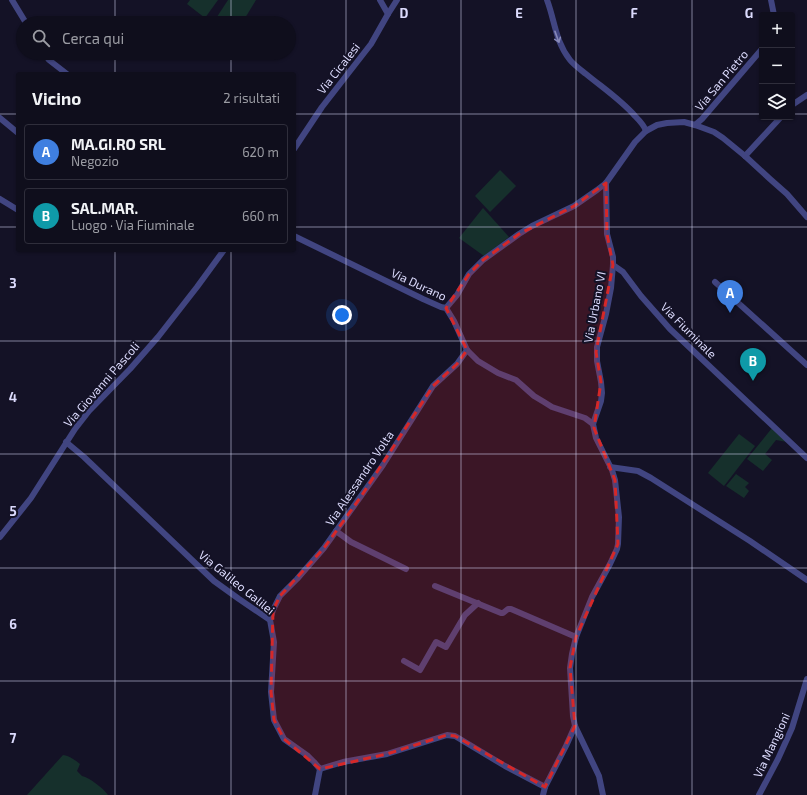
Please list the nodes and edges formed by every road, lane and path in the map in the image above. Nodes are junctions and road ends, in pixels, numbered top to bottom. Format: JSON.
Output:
{"nodes":[{"id":1,"x":12,"y":0,"type":"edge"},
{"id":2,"x":380,"y":0,"type":"edge"},
{"id":3,"x":397,"y":0,"type":"edge"},
{"id":4,"x":547,"y":0,"type":"edge"},
{"id":5,"x":771,"y":0,"type":"edge"},
{"id":6,"x":773,"y":12,"type":"edge"},
{"id":7,"x":388,"y":14,"type":"junction"},
{"id":8,"x":22,"y":16,"type":"edge"},
{"id":9,"x":759,"y":52,"type":"edge"},
{"id":10,"x":49,"y":60,"type":"edge"},
{"id":11,"x":64,"y":72,"type":"edge"},
{"id":12,"x":807,"y":95,"type":"edge"},
{"id":13,"x":795,"y":103,"type":"edge"},
{"id":14,"x":0,"y":118,"type":"edge"},
{"id":15,"x":778,"y":120,"type":"edge"},
{"id":16,"x":695,"y":125,"type":"junction"},
{"id":17,"x":16,"y":131,"type":"edge"},
{"id":18,"x":646,"y":131,"type":"junction"},
{"id":19,"x":296,"y":145,"type":"edge"},
{"id":20,"x":745,"y":156,"type":"junction"},
{"id":21,"x":606,"y":183,"type":"junction"},
{"id":22,"x":0,"y":199,"type":"edge"},
{"id":23,"x":16,"y":209,"type":"edge"},
{"id":24,"x":807,"y":217,"type":"edge"},
{"id":25,"x":296,"y":237,"type":"edge"},
{"id":26,"x":223,"y":252,"type":"edge"},
{"id":27,"x":613,"y":265,"type":"junction"},
{"id":28,"x":715,"y":282,"type":"dead end"},
{"id":29,"x":446,"y":308,"type":"junction"},
{"id":30,"x":467,"y":350,"type":"junction"},
{"id":31,"x":807,"y":365,"type":"edge"},
{"id":32,"x":593,"y":424,"type":"junction"},
{"id":33,"x":66,"y":442,"type":"junction"},
{"id":34,"x":807,"y":458,"type":"edge"},
{"id":35,"x":610,"y":467,"type":"junction"},
{"id":36,"x":336,"y":532,"type":"junction"},
{"id":37,"x":0,"y":537,"type":"edge"},
{"id":38,"x":406,"y":569,"type":"dead end"},
{"id":39,"x":807,"y":580,"type":"edge"},
{"id":40,"x":436,"y":586,"type":"dead end"},
{"id":41,"x":478,"y":603,"type":"junction"},
{"id":42,"x":270,"y":620,"type":"junction"},
{"id":43,"x":576,"y":637,"type":"junction"},
{"id":44,"x":404,"y":661,"type":"dead end"},
{"id":45,"x":807,"y":679,"type":"edge"},
{"id":46,"x":575,"y":726,"type":"junction"},
{"id":47,"x":320,"y":769,"type":"junction"},
{"id":48,"x":545,"y":787,"type":"junction"},
{"id":49,"x":314,"y":795,"type":"edge"},
{"id":50,"x":543,"y":795,"type":"edge"},
{"id":51,"x":603,"y":795,"type":"edge"},
{"id":52,"x":759,"y":795,"type":"edge"}],
"edges":[{"from":1,"to":8,"type":"street"},
{"from":2,"to":7,"type":"street"},
{"from":3,"to":7,"type":"street","name":"Via Cicalesi"},
{"from":4,"to":18,"type":"street","one_way":true},
{"from":5,"to":6,"type":"street"},
{"from":7,"to":19,"type":"street","name":"Via Cicalesi"},
{"from":9,"to":16,"type":"street","name":"Via San Pietro"},
{"from":10,"to":11,"type":"street"},
{"from":12,"to":13,"type":"street"},
{"from":14,"to":17,"type":"street"},
{"from":15,"to":20,"type":"street"},
{"from":16,"to":18,"type":"street"},
{"from":16,"to":20,"type":"street"},
{"from":18,"to":21,"type":"street"},
{"from":20,"to":24,"type":"street"},
{"from":21,"to":27,"type":"street","name":"Via Urbano VI"},
{"from":21,"to":29,"type":"street"},
{"from":22,"to":23,"type":"street"},
{"from":25,"to":29,"type":"street","name":"Via Durano"},
{"from":26,"to":33,"type":"street","name":"Via Giovanni Pascoli"},
{"from":27,"to":32,"type":"street","name":"Via Urbano VI"},
{"from":27,"to":34,"type":"street","name":"Via Fiuminale"},
{"from":28,"to":31,"type":"street"},
{"from":29,"to":30,"type":"street","name":"Via Durano"},
{"from":30,"to":32,"type":"street","name":"Via Durano"},
{"from":30,"to":36,"type":"street","name":"Via Alessandro Volta"},
{"from":32,"to":35,"type":"street"},
{"from":33,"to":37,"type":"street","name":"Via Giovanni Pascoli"},
{"from":33,"to":42,"type":"street","name":"Via Galileo Galilei"},
{"from":35,"to":39,"type":"street"},
{"from":35,"to":43,"type":"street"},
{"from":36,"to":38,"type":"street"},
{"from":36,"to":42,"type":"street","name":"Via Alessandro Volta"},
{"from":40,"to":41,"type":"street"},
{"from":41,"to":43,"type":"street"},
{"from":41,"to":44,"type":"street"},
{"from":42,"to":47,"type":"street","name":"Via Galileo Galilei"},
{"from":43,"to":46,"type":"street"},
{"from":45,"to":52,"type":"street","name":"Via Mangioni"},
{"from":46,"to":48,"type":"street"},
{"from":46,"to":51,"type":"street"},
{"from":47,"to":48,"type":"street"},
{"from":47,"to":49,"type":"street"},
{"from":48,"to":50,"type":"street"}]}
